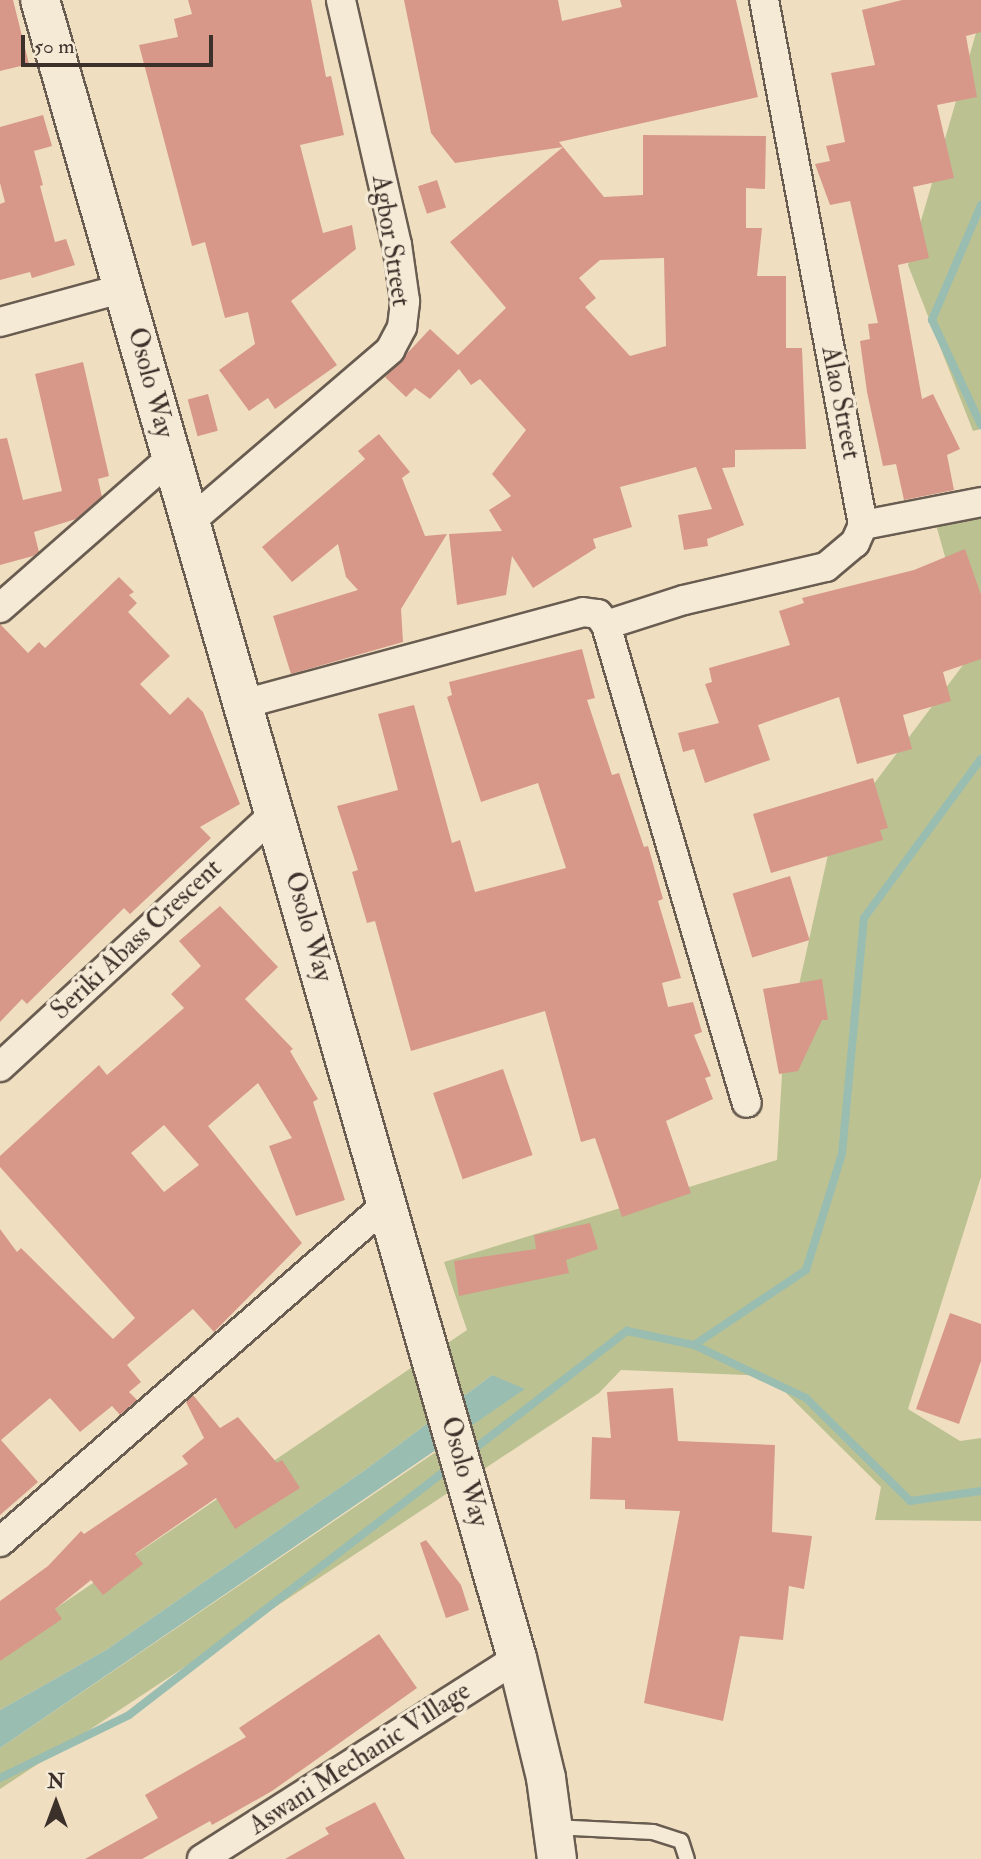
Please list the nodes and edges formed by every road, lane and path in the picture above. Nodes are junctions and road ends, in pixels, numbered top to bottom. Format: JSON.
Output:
{"nodes":[{"id":1,"x":40,"y":0,"type":"edge"},
{"id":2,"x":341,"y":0,"type":"edge"},
{"id":3,"x":764,"y":0,"type":"edge"},
{"id":4,"x":124,"y":288,"type":"junction"},
{"id":5,"x":0,"y":322,"type":"edge"},
{"id":6,"x":171,"y":458,"type":"junction"},
{"id":7,"x":979,"y":502,"type":"edge"},
{"id":8,"x":193,"y":519,"type":"junction"},
{"id":9,"x":863,"y":525,"type":"junction"},
{"id":10,"x":0,"y":608,"type":"edge"},
{"id":11,"x":606,"y":625,"type":"junction"},
{"id":12,"x":243,"y":704,"type":"junction"},
{"id":13,"x":275,"y":813,"type":"junction"},
{"id":14,"x":0,"y":1067,"type":"edge"},
{"id":15,"x":747,"y":1103,"type":"dead end"},
{"id":16,"x":387,"y":1204,"type":"junction"},
{"id":17,"x":0,"y":1542,"type":"edge"},
{"id":18,"x":517,"y":1658,"type":"junction"},
{"id":19,"x":555,"y":1843,"type":"edge"},
{"id":20,"x":202,"y":1859,"type":"edge"},
{"id":21,"x":687,"y":1859,"type":"edge"}],
"edges":[{"from":1,"to":4,"type":"main road","name":"Osolo Way"},
{"from":2,"to":8,"type":"street","name":"Agbor Street"},
{"from":3,"to":9,"type":"street","name":"Alao Street"},
{"from":4,"to":5,"type":"street"},
{"from":4,"to":6,"type":"main road","name":"Osolo Way"},
{"from":6,"to":8,"type":"main road","name":"Osolo Way"},
{"from":6,"to":10,"type":"street"},
{"from":7,"to":9,"type":"street"},
{"from":8,"to":12,"type":"main road","name":"Osolo Way"},
{"from":9,"to":11,"type":"street"},
{"from":11,"to":12,"type":"street"},
{"from":11,"to":15,"type":"street"},
{"from":12,"to":13,"type":"main road","name":"Osolo Way"},
{"from":13,"to":14,"type":"street","name":"Seriki Abass Crescent"},
{"from":13,"to":16,"type":"main road","name":"Osolo Way"},
{"from":16,"to":17,"type":"street"},
{"from":16,"to":18,"type":"main road","name":"Osolo Way"},
{"from":18,"to":19,"type":"main road","name":"Osolo Way"},
{"from":18,"to":20,"type":"street","name":"Aswani Mechanic Village"},
{"from":19,"to":21,"type":"lane"}]}
